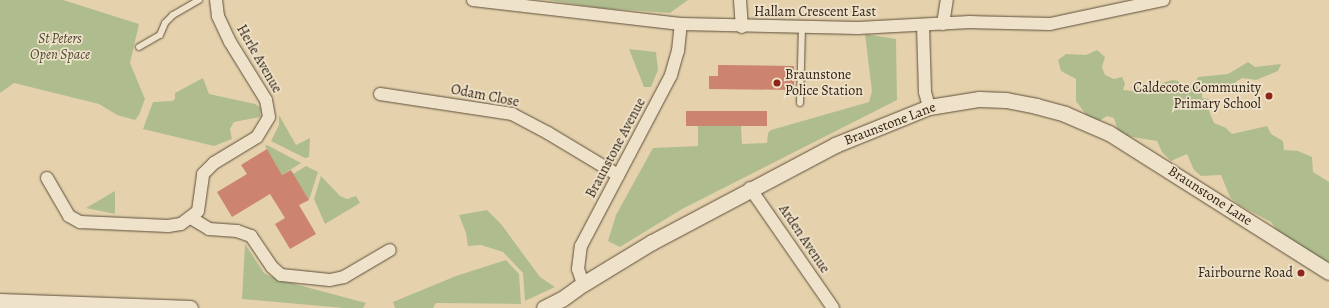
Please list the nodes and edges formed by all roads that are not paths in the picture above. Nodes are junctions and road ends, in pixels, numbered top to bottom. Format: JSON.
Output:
{"nodes":[{"id":1,"x":199,"y":0,"type":"edge"},
{"id":2,"x":216,"y":0,"type":"edge"},
{"id":3,"x":473,"y":0,"type":"edge"},
{"id":4,"x":740,"y":0,"type":"edge"},
{"id":5,"x":947,"y":0,"type":"edge"},
{"id":6,"x":1163,"y":0,"type":"edge"},
{"id":7,"x":680,"y":24,"type":"junction"},
{"id":8,"x":943,"y":24,"type":"junction"},
{"id":9,"x":923,"y":25,"type":"junction"},
{"id":10,"x":742,"y":27,"type":"junction"},
{"id":11,"x":802,"y":28,"type":"junction"},
{"id":12,"x":139,"y":47,"type":"dead end"},
{"id":13,"x":380,"y":94,"type":"dead end"},
{"id":14,"x":800,"y":103,"type":"dead end"},
{"id":15,"x":929,"y":107,"type":"junction"},
{"id":16,"x":618,"y":175,"type":"junction"},
{"id":17,"x":47,"y":178,"type":"dead end"},
{"id":18,"x":750,"y":188,"type":"junction"},
{"id":19,"x":190,"y":218,"type":"junction"},
{"id":20,"x":390,"y":250,"type":"dead end"},
{"id":21,"x":1329,"y":272,"type":"edge"},
{"id":22,"x":583,"y":284,"type":"junction"},
{"id":23,"x":0,"y":301,"type":"edge"},
{"id":24,"x":132,"y":307,"type":"edge"},
{"id":25,"x":190,"y":308,"type":"edge"},
{"id":26,"x":544,"y":308,"type":"edge"},
{"id":27,"x":833,"y":308,"type":"edge"}],
"edges":[{"from":1,"to":12,"type":"lane"},
{"from":2,"to":19,"type":"street","name":"Herle Avenue"},
{"from":3,"to":7,"type":"street","name":"Hallam Crescent East"},
{"from":4,"to":10,"type":"street"},
{"from":5,"to":8,"type":"street"},
{"from":6,"to":8,"type":"street","name":"Hallam Crescent East"},
{"from":7,"to":10,"type":"street","name":"Hallam Crescent East"},
{"from":7,"to":16,"type":"street","name":"Braunstone Avenue"},
{"from":8,"to":9,"type":"street","name":"Hallam Crescent East"},
{"from":9,"to":11,"type":"street","name":"Hallam Crescent East"},
{"from":9,"to":15,"type":"street"},
{"from":10,"to":11,"type":"street","name":"Hallam Crescent East"},
{"from":11,"to":14,"type":"lane"},
{"from":13,"to":16,"type":"street","name":"Odam Close"},
{"from":15,"to":18,"type":"street","name":"Braunstone Lane"},
{"from":15,"to":21,"type":"street","name":"Braunstone Lane"},
{"from":16,"to":22,"type":"street","name":"Braunstone Avenue"},
{"from":17,"to":19,"type":"street"},
{"from":18,"to":22,"type":"street","name":"Braunstone Lane"},
{"from":18,"to":27,"type":"street","name":"Arden Avenue"},
{"from":19,"to":20,"type":"street"},
{"from":22,"to":26,"type":"street","name":"Braunstone Lane"},
{"from":23,"to":24,"type":"street"},
{"from":24,"to":25,"type":"street"}]}
